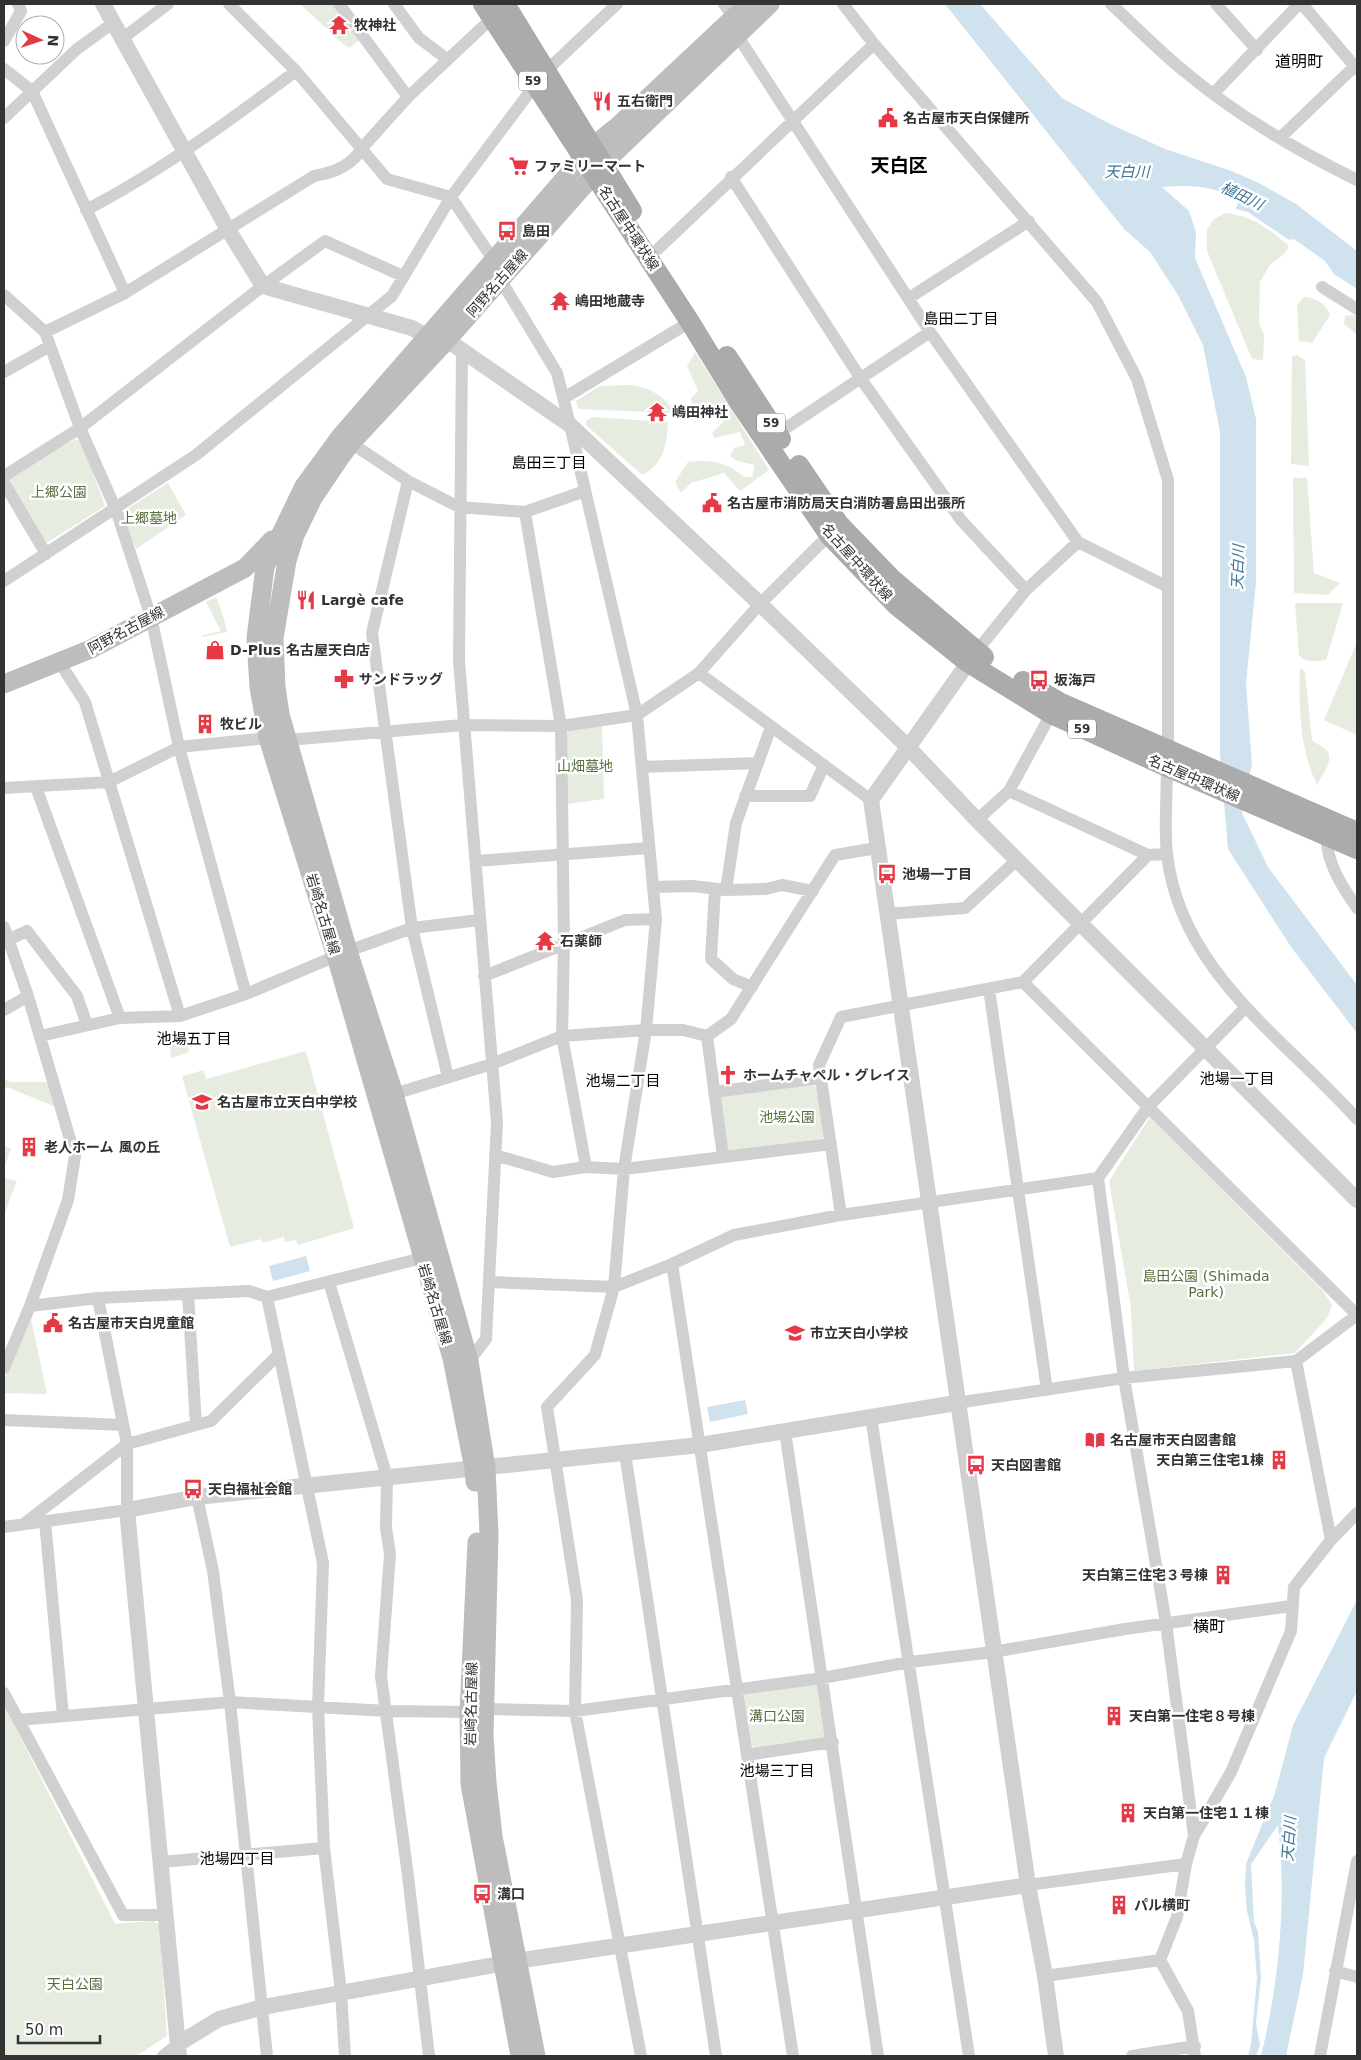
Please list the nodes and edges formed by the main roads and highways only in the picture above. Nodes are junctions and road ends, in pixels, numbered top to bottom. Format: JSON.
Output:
{"nodes":[{"id":1,"x":748,"y":4,"type":"edge"},
{"id":2,"x":770,"y":4,"type":"edge"},
{"id":3,"x":493,"y":8,"type":"edge"},
{"id":4,"x":731,"y":19,"type":"edge"},
{"id":5,"x":587,"y":152,"type":"junction"},
{"id":6,"x":599,"y":169,"type":"junction"},
{"id":7,"x":280,"y":532,"type":"junction"},
{"id":8,"x":265,"y":567,"type":"junction"},
{"id":9,"x":245,"y":568,"type":"junction"},
{"id":10,"x":284,"y":577,"type":"junction"},
{"id":11,"x":972,"y":657,"type":"junction"},
{"id":12,"x":4,"y":684,"type":"edge"},
{"id":13,"x":1168,"y":759,"type":"junction"},
{"id":14,"x":1292,"y":813,"type":"junction"},
{"id":15,"x":1357,"y":832,"type":"edge"},
{"id":16,"x":1357,"y":849,"type":"edge"},
{"id":17,"x":342,"y":954,"type":"junction"},
{"id":18,"x":480,"y":1469,"type":"junction"},
{"id":19,"x":509,"y":1963,"type":"junction"},
{"id":20,"x":520,"y":2056,"type":"edge"},
{"id":21,"x":536,"y":2056,"type":"edge"}],
"edges":[{"from":1,"to":4,"type":"main road","name":"阿野名古屋線"},
{"from":2,"to":4,"type":"main road","name":"阿野名古屋線"},
{"from":3,"to":5,"type":"main road","name":"名古屋中環状線","number":"59"},
{"from":4,"to":5,"type":"main road","name":"阿野名古屋線"},
{"from":4,"to":6,"type":"main road","name":"阿野名古屋線"},
{"from":5,"to":6,"type":"main road","name":"名古屋中環状線","number":"59"},
{"from":5,"to":7,"type":"main road","name":"阿野名古屋線"},
{"from":6,"to":10,"type":"main road","name":"阿野名古屋線"},
{"from":6,"to":11,"type":"main road","name":"名古屋中環状線","number":"59"},
{"from":6,"to":11,"type":"main road","name":"名古屋中環状線","number":"59"},
{"from":7,"to":8,"type":"main road","name":"阿野名古屋線"},
{"from":7,"to":9,"type":"main road","name":"阿野名古屋線"},
{"from":8,"to":9,"type":"main road","name":"阿野名古屋線"},
{"from":8,"to":10,"type":"main road"},
{"from":8,"to":17,"type":"main road","name":"岩崎名古屋線"},
{"from":9,"to":12,"type":"main road","name":"阿野名古屋線"},
{"from":10,"to":17,"type":"main road","name":"岩崎名古屋線"},
{"from":11,"to":13,"type":"main road","name":"名古屋中環状線","number":"59"},
{"from":11,"to":13,"type":"main road","name":"名古屋中環状線","number":"59"},
{"from":13,"to":14,"type":"main road","name":"名古屋中環状線","number":"59"},
{"from":14,"to":15,"type":"main road","name":"名古屋中環状線","number":"59"},
{"from":14,"to":16,"type":"main road","name":"名古屋中環状線","number":"59"},
{"from":17,"to":18,"type":"main road","name":"岩崎名古屋線"},
{"from":17,"to":18,"type":"main road","name":"岩崎名古屋線"},
{"from":18,"to":19,"type":"main road","name":"岩崎名古屋線"},
{"from":19,"to":20,"type":"main road","name":"岩崎名古屋線"},
{"from":19,"to":21,"type":"main road","name":"岩崎名古屋線"}]}
